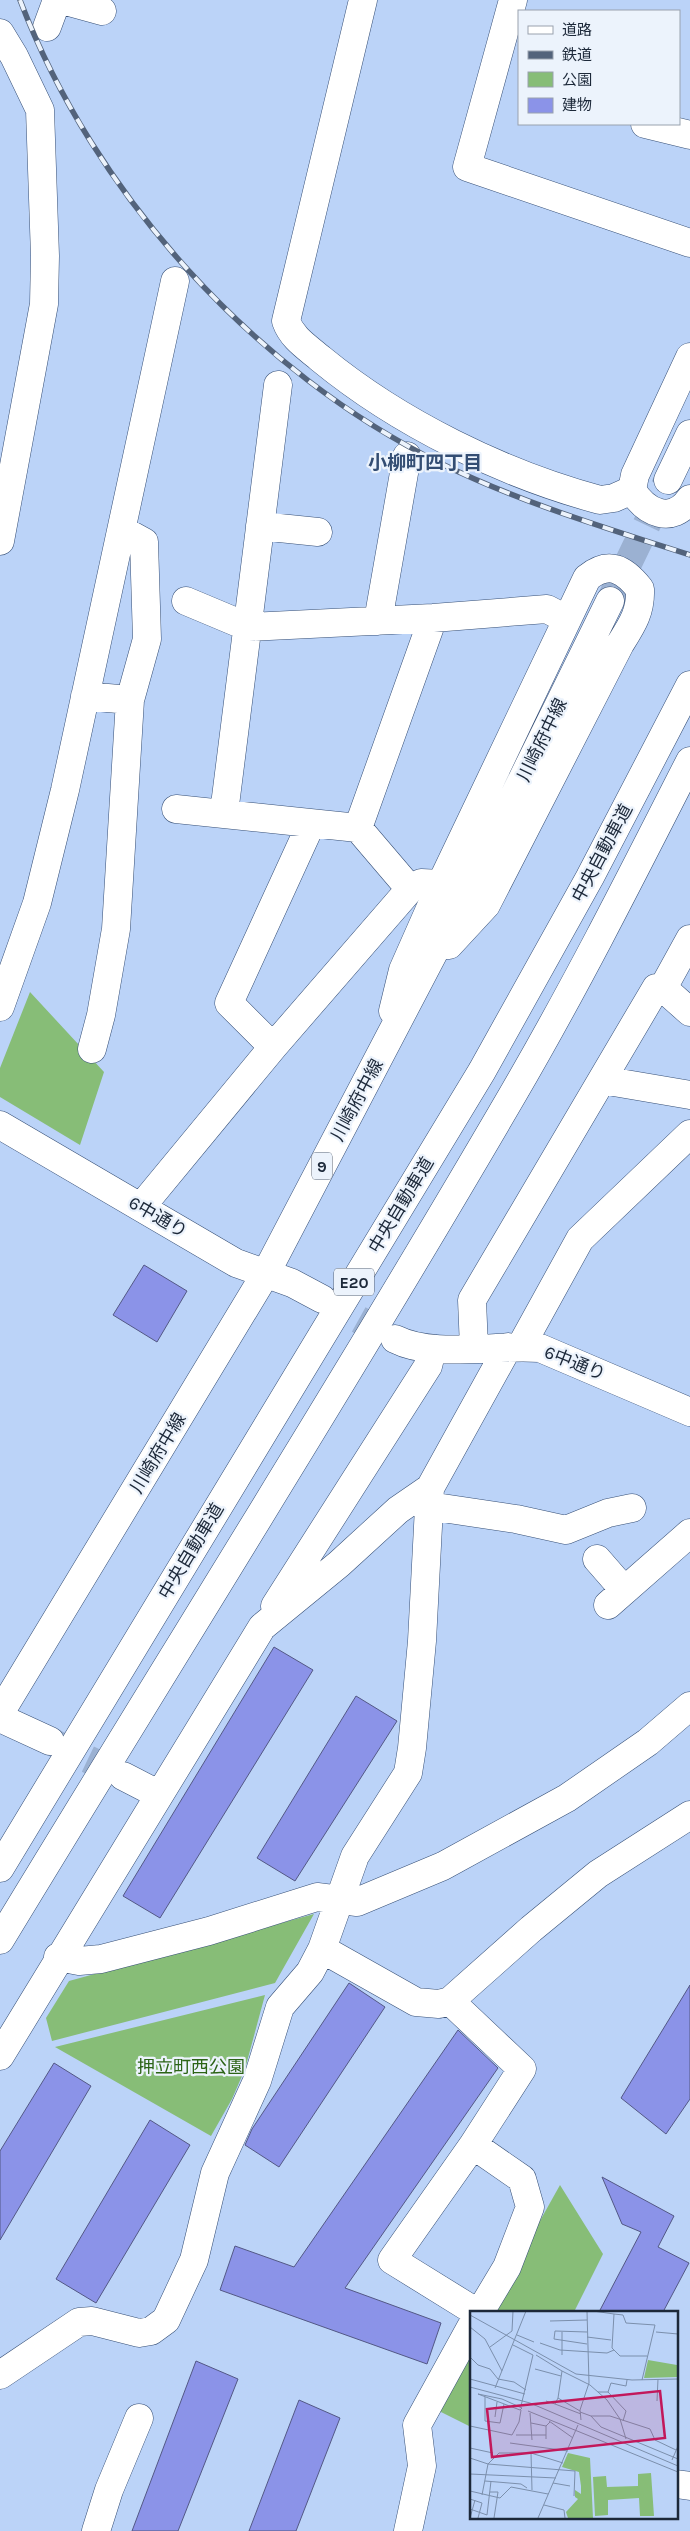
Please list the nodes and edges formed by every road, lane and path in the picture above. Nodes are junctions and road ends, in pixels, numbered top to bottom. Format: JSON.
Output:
{"nodes":[{"id":1,"x":57,"y":0,"type":"edge"},
{"id":2,"x":62,"y":0,"type":"edge"},
{"id":3,"x":363,"y":0,"type":"edge"},
{"id":4,"x":513,"y":0,"type":"edge"},
{"id":5,"x":102,"y":11,"type":"dead end"},
{"id":6,"x":47,"y":27,"type":"dead end"},
{"id":7,"x":0,"y":33,"type":"edge"},
{"id":8,"x":649,"y":125,"type":"edge"},
{"id":9,"x":690,"y":135,"type":"edge"},
{"id":10,"x":690,"y":243,"type":"edge"},
{"id":11,"x":175,"y":281,"type":"dead end"},
{"id":12,"x":690,"y":357,"type":"edge"},
{"id":13,"x":278,"y":385,"type":"dead end"},
{"id":14,"x":690,"y":434,"type":"edge"},
{"id":15,"x":407,"y":456,"type":"dead end"},
{"id":16,"x":668,"y":480,"type":"tunnel mouth"},
{"id":17,"x":632,"y":490,"type":"junction"},
{"id":18,"x":688,"y":508,"type":"edge"},
{"id":19,"x":260,"y":526,"type":"junction"},
{"id":20,"x":122,"y":530,"type":"junction"},
{"id":21,"x":318,"y":532,"type":"dead end"},
{"id":22,"x":0,"y":541,"type":"edge"},
{"id":23,"x":186,"y":601,"type":"dead end"},
{"id":24,"x":610,"y":601,"type":"tunnel mouth"},
{"id":25,"x":433,"y":618,"type":"junction"},
{"id":26,"x":566,"y":619,"type":"junction"},
{"id":27,"x":378,"y":620,"type":"junction"},
{"id":28,"x":248,"y":627,"type":"junction"},
{"id":29,"x":690,"y":685,"type":"edge"},
{"id":30,"x":85,"y":696,"type":"junction"},
{"id":31,"x":130,"y":700,"type":"junction"},
{"id":32,"x":690,"y":761,"type":"edge"},
{"id":33,"x":176,"y":809,"type":"dead end"},
{"id":34,"x":224,"y":813,"type":"junction"},
{"id":35,"x":311,"y":824,"type":"junction"},
{"id":36,"x":358,"y":828,"type":"junction"},
{"id":37,"x":441,"y":884,"type":"junction"},
{"id":38,"x":410,"y":889,"type":"junction"},
{"id":39,"x":690,"y":939,"type":"edge"},
{"id":40,"x":427,"y":968,"type":"junction"},
{"id":41,"x":663,"y":988,"type":"junction"},
{"id":42,"x":0,"y":1007,"type":"edge"},
{"id":43,"x":690,"y":1012,"type":"edge"},
{"id":44,"x":273,"y":1047,"type":"junction"},
{"id":45,"x":92,"y":1049,"type":"dead end"},
{"id":46,"x":381,"y":1056,"type":"junction"},
{"id":47,"x":602,"y":1080,"type":"junction"},
{"id":48,"x":690,"y":1095,"type":"edge"},
{"id":49,"x":0,"y":1125,"type":"edge"},
{"id":50,"x":690,"y":1134,"type":"edge"},
{"id":51,"x":141,"y":1207,"type":"junction"},
{"id":52,"x":266,"y":1273,"type":"junction"},
{"id":53,"x":322,"y":1299,"type":"tunnel mouth"},
{"id":54,"x":395,"y":1339,"type":"tunnel mouth"},
{"id":55,"x":515,"y":1347,"type":"junction"},
{"id":56,"x":474,"y":1348,"type":"junction"},
{"id":57,"x":432,"y":1350,"type":"junction"},
{"id":58,"x":690,"y":1412,"type":"edge"},
{"id":59,"x":430,"y":1497,"type":"junction"},
{"id":60,"x":632,"y":1508,"type":"dead end"},
{"id":61,"x":690,"y":1533,"type":"edge"},
{"id":62,"x":597,"y":1559,"type":"dead end"},
{"id":63,"x":262,"y":1627,"type":"junction"},
{"id":64,"x":690,"y":1706,"type":"edge"},
{"id":65,"x":0,"y":1713,"type":"edge"},
{"id":66,"x":0,"y":1718,"type":"edge"},
{"id":67,"x":50,"y":1742,"type":"tunnel mouth"},
{"id":68,"x":123,"y":1776,"type":"tunnel mouth"},
{"id":69,"x":158,"y":1794,"type":"junction"},
{"id":70,"x":690,"y":1815,"type":"edge"},
{"id":71,"x":0,"y":1868,"type":"edge"},
{"id":72,"x":338,"y":1900,"type":"junction"},
{"id":73,"x":0,"y":1940,"type":"edge"},
{"id":74,"x":322,"y":1949,"type":"junction"},
{"id":75,"x":58,"y":1957,"type":"junction"},
{"id":76,"x":450,"y":2001,"type":"junction"},
{"id":77,"x":0,"y":2056,"type":"edge"},
{"id":78,"x":473,"y":2145,"type":"junction"},
{"id":79,"x":476,"y":2311,"type":"edge"},
{"id":80,"x":479,"y":2311,"type":"edge"},
{"id":81,"x":470,"y":2329,"type":"edge"},
{"id":82,"x":0,"y":2375,"type":"edge"},
{"id":83,"x":139,"y":2418,"type":"dead end"},
{"id":84,"x":96,"y":2531,"type":"edge"},
{"id":85,"x":408,"y":2531,"type":"edge"}],
"edges":[{"from":1,"to":6,"type":"main road"},
{"from":2,"to":5,"type":"main road"},
{"from":3,"to":17,"type":"main road"},
{"from":4,"to":10,"type":"main road"},
{"from":7,"to":22,"type":"main road"},
{"from":8,"to":9,"type":"main road"},
{"from":11,"to":20,"type":"main road"},
{"from":12,"to":17,"type":"main road"},
{"from":13,"to":19,"type":"main road"},
{"from":14,"to":16,"type":"main road"},
{"from":15,"to":27,"type":"main road"},
{"from":17,"to":18,"type":"main road"},
{"from":19,"to":21,"type":"main road"},
{"from":19,"to":28,"type":"main road"},
{"from":20,"to":30,"type":"main road"},
{"from":20,"to":31,"type":"main road"},
{"from":23,"to":28,"type":"main road"},
{"from":24,"to":40,"type":"main road","name":"川崎府中線","number":"9"},
{"from":25,"to":26,"type":"main road"},
{"from":25,"to":27,"type":"main road"},
{"from":25,"to":36,"type":"main road"},
{"from":26,"to":37,"type":"main road"},
{"from":26,"to":40,"type":"main road"},
{"from":27,"to":28,"type":"main road"},
{"from":28,"to":34,"type":"main road"},
{"from":29,"to":71,"type":"main road","name":"中央自動車道","number":"E20"},
{"from":30,"to":31,"type":"main road"},
{"from":30,"to":42,"type":"main road"},
{"from":31,"to":45,"type":"main road"},
{"from":32,"to":73,"type":"main road","name":"中央自動車道","number":"E20"},
{"from":33,"to":34,"type":"main road"},
{"from":34,"to":35,"type":"main road"},
{"from":35,"to":36,"type":"main road"},
{"from":35,"to":44,"type":"main road"},
{"from":36,"to":38,"type":"main road"},
{"from":37,"to":38,"type":"main road"},
{"from":37,"to":46,"type":"main road"},
{"from":38,"to":44,"type":"main road"},
{"from":39,"to":41,"type":"main road"},
{"from":40,"to":46,"type":"main road","name":"川崎府中線","number":"9"},
{"from":41,"to":43,"type":"main road"},
{"from":41,"to":47,"type":"main road"},
{"from":44,"to":51,"type":"main road"},
{"from":46,"to":52,"type":"main road","name":"川崎府中線","number":"9"},
{"from":47,"to":48,"type":"main road"},
{"from":47,"to":56,"type":"main road"},
{"from":49,"to":51,"type":"main road","name":"6中通り"},
{"from":50,"to":55,"type":"main road"},
{"from":51,"to":52,"type":"main road","name":"6中通り"},
{"from":52,"to":53,"type":"main road","name":"6中通り"},
{"from":52,"to":65,"type":"main road","name":"川崎府中線","number":"9"},
{"from":54,"to":57,"type":"main road","name":"6中通り"},
{"from":55,"to":56,"type":"main road","name":"6中通り"},
{"from":55,"to":58,"type":"main road","name":"6中通り"},
{"from":55,"to":59,"type":"main road"},
{"from":56,"to":57,"type":"main road","name":"6中通り"},
{"from":57,"to":63,"type":"main road"},
{"from":59,"to":60,"type":"main road"},
{"from":59,"to":63,"type":"main road"},
{"from":59,"to":72,"type":"main road"},
{"from":61,"to":62,"type":"main road"},
{"from":63,"to":69,"type":"main road"},
{"from":64,"to":72,"type":"main road"},
{"from":66,"to":67,"type":"main road"},
{"from":68,"to":69,"type":"main road"},
{"from":69,"to":75,"type":"main road"},
{"from":70,"to":76,"type":"main road"},
{"from":72,"to":74,"type":"main road"},
{"from":72,"to":75,"type":"main road"},
{"from":74,"to":76,"type":"main road"},
{"from":74,"to":82,"type":"main road"},
{"from":75,"to":77,"type":"main road"},
{"from":76,"to":78,"type":"main road"},
{"from":78,"to":79,"type":"main road"},
{"from":78,"to":80,"type":"main road"},
{"from":81,"to":85,"type":"main road"},
{"from":83,"to":84,"type":"main road"}]}
